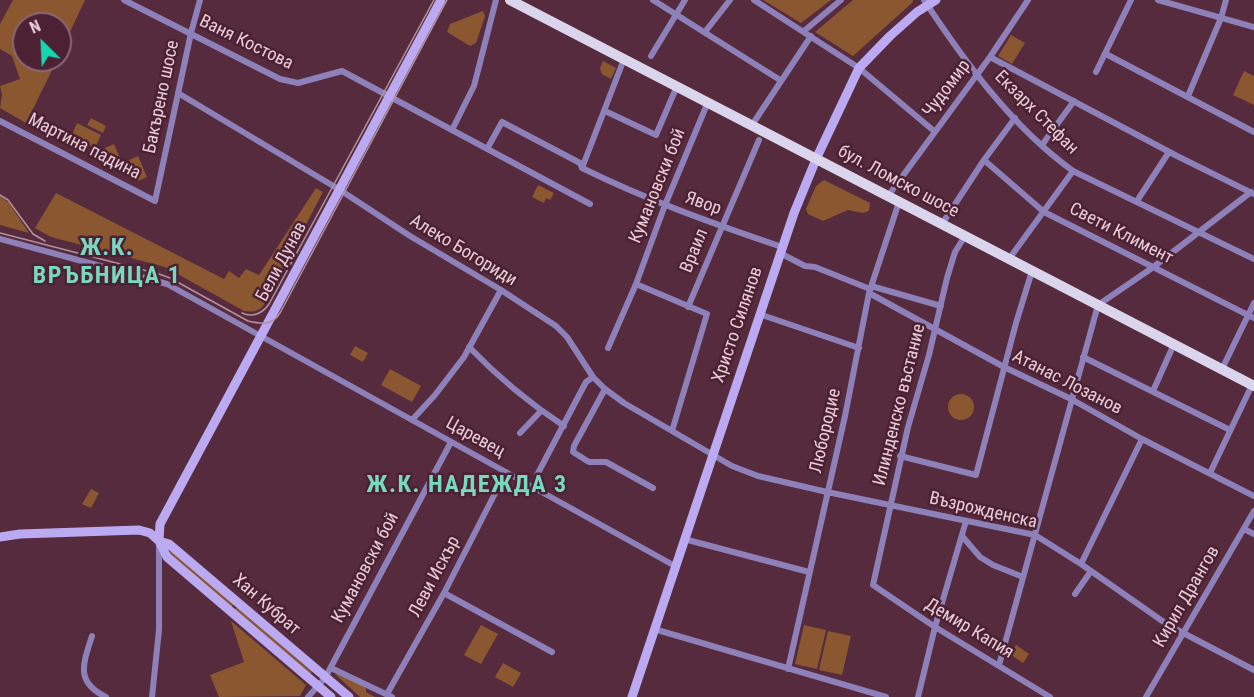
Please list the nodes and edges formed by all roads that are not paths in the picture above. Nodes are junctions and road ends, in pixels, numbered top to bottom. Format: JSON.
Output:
{"nodes":[{"id":1,"x":124,"y":0,"type":"edge"},
{"id":2,"x":200,"y":0,"type":"edge"},
{"id":3,"x":441,"y":0,"type":"edge"},
{"id":4,"x":496,"y":0,"type":"edge"},
{"id":5,"x":503,"y":0,"type":"edge"},
{"id":6,"x":510,"y":0,"type":"edge"},
{"id":7,"x":652,"y":0,"type":"edge"},
{"id":8,"x":685,"y":0,"type":"edge"},
{"id":9,"x":730,"y":0,"type":"edge"},
{"id":10,"x":754,"y":0,"type":"edge"},
{"id":11,"x":841,"y":0,"type":"edge"},
{"id":12,"x":1028,"y":0,"type":"edge"},
{"id":13,"x":1131,"y":0,"type":"edge"},
{"id":14,"x":1158,"y":0,"type":"edge"},
{"id":15,"x":1226,"y":0,"type":"edge"},
{"id":16,"x":929,"y":2,"type":"edge"},
{"id":17,"x":526,"y":9,"type":"junction"},
{"id":18,"x":676,"y":15,"type":"junction"},
{"id":19,"x":1221,"y":18,"type":"junction"},
{"id":20,"x":1254,"y":27,"type":"edge"},
{"id":21,"x":804,"y":31,"type":"junction"},
{"id":22,"x":705,"y":32,"type":"junction"},
{"id":23,"x":191,"y":33,"type":"junction"},
{"id":24,"x":811,"y":36,"type":"junction"},
{"id":25,"x":1106,"y":54,"type":"junction"},
{"id":26,"x":651,"y":56,"type":"dead end"},
{"id":27,"x":990,"y":57,"type":"junction"},
{"id":28,"x":624,"y":59,"type":"junction"},
{"id":29,"x":859,"y":68,"type":"junction"},
{"id":30,"x":1096,"y":72,"type":"dead end"},
{"id":31,"x":977,"y":75,"type":"junction"},
{"id":32,"x":780,"y":80,"type":"junction"},
{"id":33,"x":677,"y":86,"type":"junction"},
{"id":34,"x":178,"y":93,"type":"junction"},
{"id":35,"x":390,"y":96,"type":"junction"},
{"id":36,"x":1188,"y":96,"type":"junction"},
{"id":37,"x":1074,"y":100,"type":"junction"},
{"id":38,"x":708,"y":102,"type":"junction"},
{"id":39,"x":605,"y":111,"type":"junction"},
{"id":40,"x":1015,"y":118,"type":"junction"},
{"id":41,"x":0,"y":121,"type":"edge"},
{"id":42,"x":752,"y":125,"type":"junction"},
{"id":43,"x":452,"y":130,"type":"junction"},
{"id":44,"x":934,"y":131,"type":"junction"},
{"id":45,"x":1254,"y":132,"type":"edge"},
{"id":46,"x":759,"y":140,"type":"dead end"},
{"id":47,"x":1042,"y":145,"type":"junction"},
{"id":48,"x":487,"y":149,"type":"junction"},
{"id":49,"x":1170,"y":152,"type":"junction"},
{"id":50,"x":817,"y":157,"type":"junction"},
{"id":51,"x":984,"y":160,"type":"junction"},
{"id":52,"x":582,"y":168,"type":"junction"},
{"id":53,"x":1074,"y":171,"type":"junction"},
{"id":54,"x":340,"y":190,"type":"junction"},
{"id":55,"x":1252,"y":193,"type":"edge"},
{"id":56,"x":888,"y":195,"type":"junction"},
{"id":57,"x":155,"y":201,"type":"joint"},
{"id":58,"x":1137,"y":201,"type":"junction"},
{"id":59,"x":899,"y":202,"type":"junction"},
{"id":60,"x":590,"y":204,"type":"dead end"},
{"id":61,"x":664,"y":206,"type":"junction"},
{"id":62,"x":1044,"y":212,"type":"junction"},
{"id":63,"x":942,"y":224,"type":"junction"},
{"id":64,"x":721,"y":226,"type":"junction"},
{"id":65,"x":1200,"y":232,"type":"junction"},
{"id":66,"x":964,"y":236,"type":"junction"},
{"id":67,"x":0,"y":239,"type":"edge"},
{"id":68,"x":781,"y":250,"type":"junction"},
{"id":69,"x":1009,"y":259,"type":"junction"},
{"id":70,"x":1254,"y":259,"type":"edge"},
{"id":71,"x":1152,"y":268,"type":"junction"},
{"id":72,"x":1032,"y":271,"type":"junction"},
{"id":73,"x":636,"y":284,"type":"junction"},
{"id":74,"x":501,"y":290,"type":"junction"},
{"id":75,"x":870,"y":290,"type":"junction"},
{"id":76,"x":1254,"y":303,"type":"edge"},
{"id":77,"x":1098,"y":305,"type":"junction"},
{"id":78,"x":940,"y":306,"type":"junction"},
{"id":79,"x":688,"y":307,"type":"junction"},
{"id":80,"x":759,"y":314,"type":"junction"},
{"id":81,"x":1251,"y":317,"type":"edge"},
{"id":82,"x":935,"y":331,"type":"junction"},
{"id":83,"x":261,"y":336,"type":"junction"},
{"id":84,"x":1174,"y":344,"type":"junction"},
{"id":85,"x":468,"y":347,"type":"junction"},
{"id":86,"x":608,"y":348,"type":"dead end"},
{"id":87,"x":859,"y":348,"type":"junction"},
{"id":88,"x":1083,"y":357,"type":"junction"},
{"id":89,"x":1004,"y":367,"type":"junction"},
{"id":90,"x":1222,"y":369,"type":"junction"},
{"id":91,"x":593,"y":377,"type":"junction"},
{"id":92,"x":1253,"y":385,"type":"edge"},
{"id":93,"x":605,"y":389,"type":"junction"},
{"id":94,"x":1153,"y":391,"type":"junction"},
{"id":95,"x":1071,"y":399,"type":"junction"},
{"id":96,"x":541,"y":411,"type":"junction"},
{"id":97,"x":412,"y":420,"type":"junction"},
{"id":98,"x":564,"y":426,"type":"junction"},
{"id":99,"x":1230,"y":430,"type":"junction"},
{"id":100,"x":672,"y":431,"type":"junction"},
{"id":101,"x":520,"y":433,"type":"dead end"},
{"id":102,"x":1142,"y":439,"type":"junction"},
{"id":103,"x":452,"y":442,"type":"junction"},
{"id":104,"x":712,"y":456,"type":"junction"},
{"id":105,"x":900,"y":456,"type":"junction"},
{"id":106,"x":506,"y":472,"type":"junction"},
{"id":107,"x":1210,"y":473,"type":"junction"},
{"id":108,"x":537,"y":475,"type":"dead end"},
{"id":109,"x":653,"y":488,"type":"dead end"},
{"id":110,"x":827,"y":492,"type":"junction"},
{"id":111,"x":1254,"y":496,"type":"edge"},
{"id":112,"x":890,"y":505,"type":"junction"},
{"id":113,"x":1254,"y":511,"type":"edge"},
{"id":114,"x":966,"y":521,"type":"junction"},
{"id":115,"x":1244,"y":529,"type":"junction"},
{"id":116,"x":0,"y":532,"type":"edge"},
{"id":117,"x":20,"y":534,"type":"junction"},
{"id":118,"x":1254,"y":534,"type":"edge"},
{"id":119,"x":1035,"y":535,"type":"junction"},
{"id":120,"x":962,"y":536,"type":"junction"},
{"id":121,"x":0,"y":537,"type":"edge"},
{"id":122,"x":684,"y":539,"type":"junction"},
{"id":123,"x":159,"y":541,"type":"junction"},
{"id":124,"x":1081,"y":564,"type":"junction"},
{"id":125,"x":675,"y":566,"type":"junction"},
{"id":126,"x":1091,"y":571,"type":"junction"},
{"id":127,"x":809,"y":572,"type":"junction"},
{"id":128,"x":1023,"y":577,"type":"junction"},
{"id":129,"x":873,"y":585,"type":"joint"},
{"id":130,"x":444,"y":593,"type":"junction"},
{"id":131,"x":1075,"y":594,"type":"dead end"},
{"id":132,"x":936,"y":627,"type":"junction"},
{"id":133,"x":654,"y":629,"type":"junction"},
{"id":134,"x":1184,"y":633,"type":"junction"},
{"id":135,"x":92,"y":636,"type":"dead end"},
{"id":136,"x":552,"y":652,"type":"dead end"},
{"id":137,"x":999,"y":664,"type":"junction"},
{"id":138,"x":331,"y":668,"type":"junction"},
{"id":139,"x":788,"y":669,"type":"junction"},
{"id":140,"x":1254,"y":670,"type":"edge"},
{"id":141,"x":325,"y":678,"type":"junction"},
{"id":142,"x":319,"y":686,"type":"junction"},
{"id":143,"x":874,"y":695,"type":"edge"},
{"id":144,"x":390,"y":696,"type":"edge"},
{"id":145,"x":106,"y":697,"type":"edge"},
{"id":146,"x":152,"y":697,"type":"edge"},
{"id":147,"x":309,"y":697,"type":"edge"},
{"id":148,"x":331,"y":697,"type":"edge"},
{"id":149,"x":349,"y":697,"type":"edge"},
{"id":150,"x":632,"y":697,"type":"edge"},
{"id":151,"x":886,"y":697,"type":"edge"},
{"id":152,"x":918,"y":697,"type":"edge"},
{"id":153,"x":1050,"y":697,"type":"edge"},
{"id":154,"x":1146,"y":697,"type":"edge"}],
"edges":[{"from":1,"to":23,"type":"street","name":"Ваня Костова"},
{"from":2,"to":23,"type":"street","name":"Бакърено шосе"},
{"from":3,"to":35,"type":"street","name":"Бели Дунав"},
{"from":4,"to":43,"type":"street"},
{"from":5,"to":17,"type":"main road","name":"бул. Ломско шосе"},
{"from":6,"to":17,"type":"main road","name":"бул. Ломско шосе"},
{"from":7,"to":18,"type":"street"},
{"from":8,"to":18,"type":"street"},
{"from":9,"to":22,"type":"street"},
{"from":10,"to":21,"type":"street"},
{"from":11,"to":21,"type":"street"},
{"from":12,"to":27,"type":"street","name":"Чудомир"},
{"from":13,"to":25,"type":"street"},
{"from":14,"to":19,"type":"street"},
{"from":15,"to":19,"type":"street"},
{"from":16,"to":29,"type":"street","name":"Христо Силянов"},
{"from":16,"to":31,"type":"street","name":"Екзарх Стефан"},
{"from":17,"to":28,"type":"main road","name":"бул. Ломско шосе"},
{"from":18,"to":22,"type":"street"},
{"from":18,"to":26,"type":"street"},
{"from":19,"to":20,"type":"street"},
{"from":19,"to":36,"type":"street"},
{"from":21,"to":24,"type":"street"},
{"from":22,"to":32,"type":"street"},
{"from":23,"to":34,"type":"street","name":"Бакърено шосе"},
{"from":23,"to":35,"type":"street","name":"Ваня Костова"},
{"from":24,"to":29,"type":"street"},
{"from":24,"to":32,"type":"street"},
{"from":25,"to":30,"type":"street"},
{"from":25,"to":36,"type":"street"},
{"from":27,"to":31,"type":"street","name":"Чудомир"},
{"from":27,"to":37,"type":"street"},
{"from":28,"to":33,"type":"main road","name":"бул. Ломско шосе"},
{"from":28,"to":39,"type":"street"},
{"from":29,"to":44,"type":"street"},
{"from":29,"to":50,"type":"street","name":"Христо Силянов"},
{"from":31,"to":40,"type":"street","name":"Екзарх Стефан"},
{"from":31,"to":44,"type":"street","name":"Чудомир"},
{"from":32,"to":42,"type":"street"},
{"from":33,"to":38,"type":"main road","name":"бул. Ломско шосе"},
{"from":33,"to":39,"type":"street"},
{"from":34,"to":54,"type":"street","name":"Алеко Богориди"},
{"from":34,"to":57,"type":"street","name":"Бакърено шосе"},
{"from":35,"to":43,"type":"street","name":"Ваня Костова"},
{"from":35,"to":54,"type":"street","name":"Бели Дунав"},
{"from":36,"to":45,"type":"street"},
{"from":37,"to":47,"type":"street"},
{"from":37,"to":49,"type":"street"},
{"from":38,"to":42,"type":"main road","name":"бул. Ломско шосе"},
{"from":38,"to":61,"type":"street","name":"Кумановски бой"},
{"from":39,"to":52,"type":"street"},
{"from":40,"to":47,"type":"street","name":"Екзарх Стефан"},
{"from":40,"to":51,"type":"street"},
{"from":41,"to":57,"type":"street","name":"Мартина падина"},
{"from":42,"to":50,"type":"main road","name":"бул. Ломско шосе"},
{"from":43,"to":48,"type":"street","name":"Ваня Костова"},
{"from":44,"to":56,"type":"street","name":"Чудомир"},
{"from":46,"to":64,"type":"street","name":"Враил"},
{"from":47,"to":53,"type":"street","name":"Екзарх Стефан"},
{"from":48,"to":52,"type":"street","name":"Явор"},
{"from":48,"to":60,"type":"street","name":"Ваня Костова"},
{"from":49,"to":55,"type":"street"},
{"from":49,"to":58,"type":"street"},
{"from":50,"to":56,"type":"main road","name":"бул. Ломско шосе"},
{"from":50,"to":68,"type":"street","name":"Христо Силянов"},
{"from":51,"to":62,"type":"street","name":"Свети Климент"},
{"from":51,"to":63,"type":"street"},
{"from":52,"to":61,"type":"street","name":"Явор"},
{"from":53,"to":58,"type":"street","name":"Екзарх Стефан"},
{"from":53,"to":62,"type":"street"},
{"from":54,"to":74,"type":"street","name":"Алеко Богориди"},
{"from":54,"to":83,"type":"street","name":"Бели Дунав"},
{"from":55,"to":65,"type":"street"},
{"from":56,"to":59,"type":"main road","name":"бул. Ломско шосе"},
{"from":58,"to":65,"type":"street","name":"Екзарх Стефан"},
{"from":59,"to":63,"type":"main road","name":"бул. Ломско шосе"},
{"from":59,"to":75,"type":"street","name":"Любородие"},
{"from":61,"to":64,"type":"street","name":"Явор"},
{"from":61,"to":73,"type":"street","name":"Кумановски бой"},
{"from":62,"to":69,"type":"street"},
{"from":62,"to":71,"type":"street","name":"Свети Климент"},
{"from":63,"to":66,"type":"main road","name":"бул. Ломско шосе"},
{"from":64,"to":68,"type":"street","name":"Явор"},
{"from":64,"to":79,"type":"street","name":"Враил"},
{"from":65,"to":70,"type":"street","name":"Екзарх Стефан"},
{"from":65,"to":71,"type":"street"},
{"from":66,"to":69,"type":"main road","name":"бул. Ломско шосе"},
{"from":66,"to":78,"type":"street","name":"Илинденско въстание"},
{"from":67,"to":83,"type":"street","name":"Царевец"},
{"from":68,"to":75,"type":"street","name":"Явор"},
{"from":68,"to":80,"type":"street","name":"Христо Силянов"},
{"from":69,"to":72,"type":"main road","name":"бул. Ломско шосе"},
{"from":71,"to":77,"type":"street"},
{"from":71,"to":81,"type":"street","name":"Свети Климент"},
{"from":72,"to":77,"type":"main road","name":"бул. Ломско шосе"},
{"from":72,"to":89,"type":"street"},
{"from":73,"to":79,"type":"street"},
{"from":73,"to":86,"type":"street","name":"Кумановски бой"},
{"from":74,"to":85,"type":"street"},
{"from":74,"to":91,"type":"street","name":"Алеко Богориди"},
{"from":75,"to":78,"type":"street"},
{"from":75,"to":82,"type":"street","name":"Атанас Лозанов"},
{"from":75,"to":87,"type":"street","name":"Любородие"},
{"from":76,"to":81,"type":"street"},
{"from":77,"to":84,"type":"main road","name":"бул. Ломско шосе"},
{"from":77,"to":88,"type":"street"},
{"from":78,"to":82,"type":"street","name":"Илинденско въстание"},
{"from":79,"to":100,"type":"street"},
{"from":80,"to":87,"type":"street"},
{"from":80,"to":104,"type":"street","name":"Христо Силянов"},
{"from":81,"to":90,"type":"street"},
{"from":82,"to":89,"type":"street","name":"Атанас Лозанов"},
{"from":82,"to":105,"type":"street","name":"Илинденско въстание"},
{"from":83,"to":97,"type":"street","name":"Царевец"},
{"from":83,"to":123,"type":"street","name":"Бели Дунав"},
{"from":84,"to":90,"type":"main road","name":"бул. Ломско шосе"},
{"from":84,"to":94,"type":"street"},
{"from":85,"to":96,"type":"street"},
{"from":85,"to":97,"type":"street"},
{"from":87,"to":110,"type":"street","name":"Любородие"},
{"from":88,"to":94,"type":"street"},
{"from":88,"to":95,"type":"street"},
{"from":89,"to":95,"type":"street","name":"Атанас Лозанов"},
{"from":89,"to":105,"type":"street"},
{"from":90,"to":92,"type":"main road","name":"бул. Ломско шосе"},
{"from":91,"to":93,"type":"street","name":"Алеко Богориди"},
{"from":91,"to":98,"type":"street"},
{"from":92,"to":99,"type":"street"},
{"from":93,"to":100,"type":"street","name":"Алеко Богориди"},
{"from":93,"to":109,"type":"street"},
{"from":94,"to":99,"type":"street"},
{"from":95,"to":102,"type":"street","name":"Атанас Лозанов"},
{"from":95,"to":119,"type":"street"},
{"from":96,"to":98,"type":"street"},
{"from":96,"to":101,"type":"street"},
{"from":97,"to":103,"type":"street","name":"Царевец"},
{"from":98,"to":108,"type":"street"},
{"from":99,"to":107,"type":"street"},
{"from":100,"to":104,"type":"street","name":"Алеко Богориди"},
{"from":102,"to":107,"type":"street","name":"Атанас Лозанов"},
{"from":102,"to":124,"type":"street"},
{"from":103,"to":106,"type":"street","name":"Царевец"},
{"from":103,"to":138,"type":"street","name":"Кумановски бой"},
{"from":104,"to":110,"type":"street","name":"Възрожденска"},
{"from":104,"to":122,"type":"street","name":"Христо Силянов"},
{"from":105,"to":112,"type":"street","name":"Илинденско въстание"},
{"from":106,"to":125,"type":"street","name":"Царевец"},
{"from":106,"to":130,"type":"street","name":"Леви Искър"},
{"from":107,"to":111,"type":"street","name":"Атанас Лозанов"},
{"from":110,"to":112,"type":"street","name":"Възрожденска"},
{"from":110,"to":127,"type":"street","name":"Любородие"},
{"from":112,"to":114,"type":"street","name":"Възрожденска"},
{"from":112,"to":129,"type":"street","name":"Илинденско въстание"},
{"from":113,"to":115,"type":"street","name":"Кирил Дрангов"},
{"from":114,"to":119,"type":"street","name":"Възрожденска"},
{"from":114,"to":120,"type":"street"},
{"from":115,"to":118,"type":"street"},
{"from":115,"to":134,"type":"street","name":"Кирил Дрангов"},
{"from":116,"to":117,"type":"street","name":"Хан Кубрат"},
{"from":117,"to":121,"type":"street","name":"Хан Кубрат"},
{"from":117,"to":123,"type":"street","name":"Хан Кубрат"},
{"from":119,"to":124,"type":"street","name":"Възрожденска"},
{"from":119,"to":128,"type":"street"},
{"from":120,"to":128,"type":"street"},
{"from":120,"to":132,"type":"street"},
{"from":122,"to":125,"type":"street","name":"Христо Силянов"},
{"from":122,"to":127,"type":"street"},
{"from":123,"to":141,"type":"street","name":"Хан Кубрат"},
{"from":123,"to":142,"type":"street","name":"Хан Кубрат"},
{"from":123,"to":146,"type":"street"},
{"from":124,"to":126,"type":"street","name":"Възрожденска"},
{"from":125,"to":133,"type":"street","name":"Христо Силянов"},
{"from":126,"to":131,"type":"street"},
{"from":126,"to":134,"type":"street","name":"Възрожденска"},
{"from":127,"to":139,"type":"street","name":"Любородие"},
{"from":128,"to":137,"type":"street"},
{"from":129,"to":132,"type":"street","name":"Демир Капия"},
{"from":130,"to":136,"type":"street"},
{"from":130,"to":144,"type":"street","name":"Леви Искър"},
{"from":132,"to":137,"type":"street","name":"Демир Капия"},
{"from":132,"to":152,"type":"street"},
{"from":133,"to":139,"type":"street"},
{"from":133,"to":150,"type":"street","name":"Христо Силянов"},
{"from":134,"to":140,"type":"street","name":"Възрожденска"},
{"from":134,"to":154,"type":"street","name":"Кирил Дрангов"},
{"from":135,"to":145,"type":"street"},
{"from":137,"to":153,"type":"street","name":"Демир Капия"},
{"from":138,"to":141,"type":"street","name":"Кумановски бой"},
{"from":138,"to":144,"type":"street"},
{"from":139,"to":143,"type":"street"},
{"from":141,"to":142,"type":"street","name":"Кумановски бой"},
{"from":141,"to":149,"type":"street","name":"Хан Кубрат"},
{"from":142,"to":147,"type":"street","name":"Кумановски бой"},
{"from":142,"to":148,"type":"street","name":"Хан Кубрат"},
{"from":143,"to":151,"type":"street"}]}
